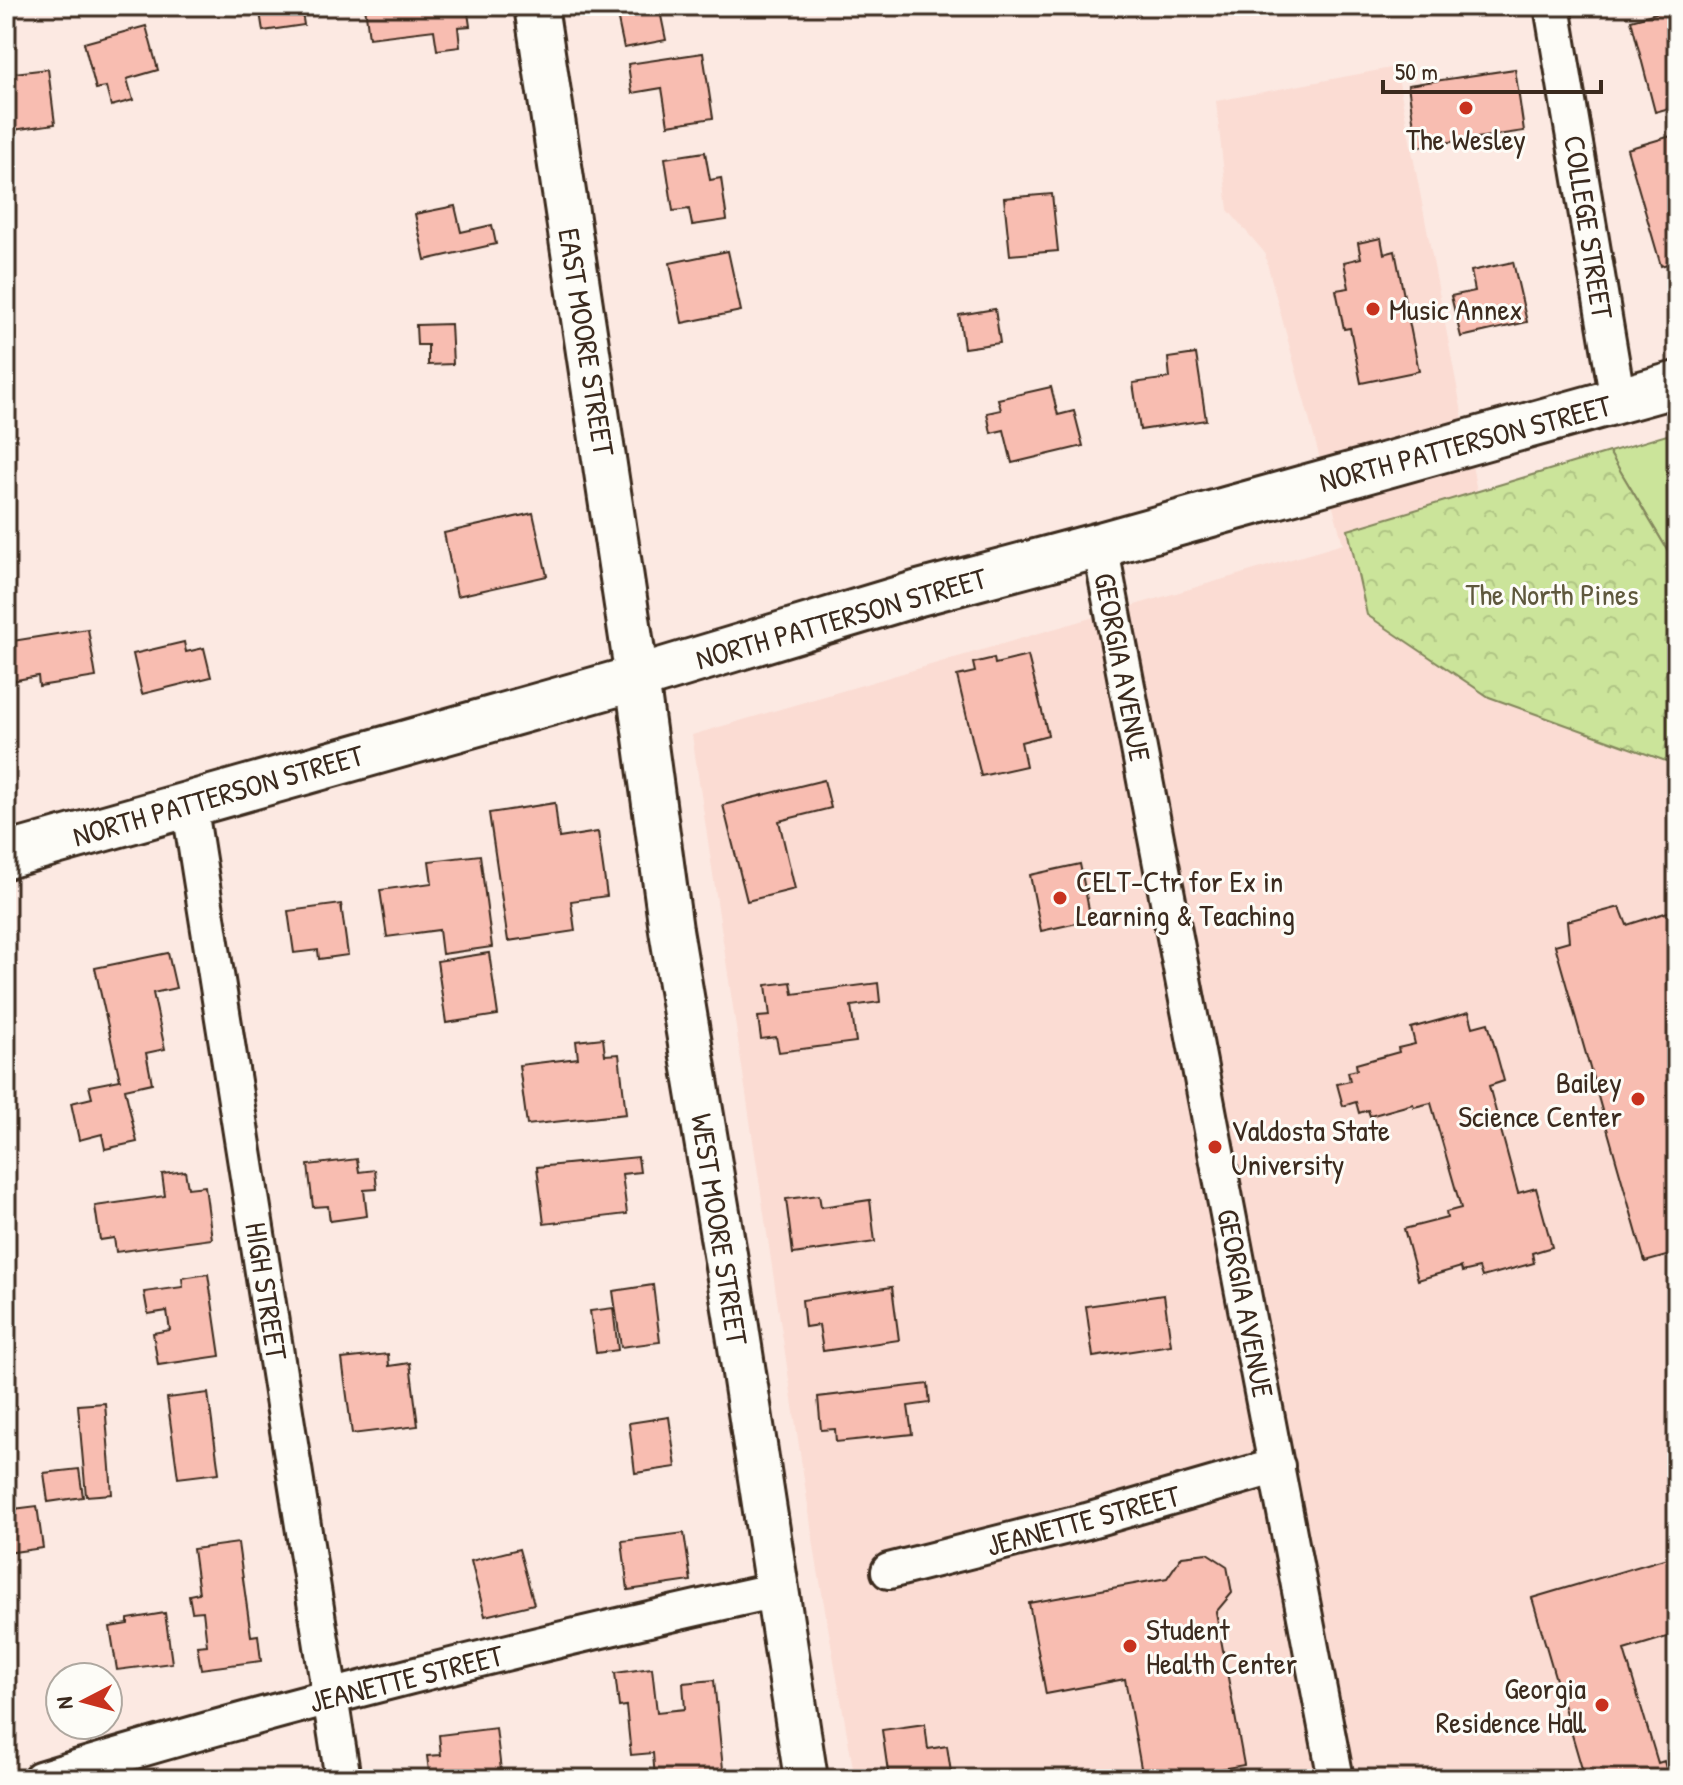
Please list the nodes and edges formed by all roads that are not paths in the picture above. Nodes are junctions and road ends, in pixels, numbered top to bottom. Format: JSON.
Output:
{"nodes":[{"id":1,"x":536,"y":6,"type":"edge"},
{"id":2,"x":1552,"y":6,"type":"edge"},
{"id":3,"x":1677,"y":384,"type":"edge"},
{"id":4,"x":1618,"y":401,"type":"junction"},
{"id":5,"x":1100,"y":545,"type":"junction"},
{"id":6,"x":637,"y":678,"type":"junction"},
{"id":7,"x":189,"y":803,"type":"junction"},
{"id":8,"x":6,"y":856,"type":"edge"},
{"id":9,"x":1277,"y":1466,"type":"junction"},
{"id":10,"x":889,"y":1571,"type":"dead end"},
{"id":11,"x":777,"y":1590,"type":"junction"},
{"id":12,"x":329,"y":1697,"type":"junction"},
{"id":13,"x":40,"y":1779,"type":"edge"},
{"id":14,"x":343,"y":1779,"type":"edge"},
{"id":15,"x":806,"y":1779,"type":"edge"},
{"id":16,"x":1336,"y":1779,"type":"edge"}],
"edges":[{"from":1,"to":6,"type":"street","name":"EAST MOORE STREET"},
{"from":2,"to":4,"type":"street","name":"COLLEGE STREET"},
{"from":3,"to":4,"type":"main road","name":"NORTH PATTERSON STREET"},
{"from":4,"to":5,"type":"main road","name":"NORTH PATTERSON STREET"},
{"from":5,"to":6,"type":"main road","name":"NORTH PATTERSON STREET"},
{"from":5,"to":9,"type":"street","name":"GEORGIA AVENUE"},
{"from":6,"to":7,"type":"main road","name":"NORTH PATTERSON STREET"},
{"from":6,"to":11,"type":"street","name":"WEST MOORE STREET"},
{"from":7,"to":8,"type":"main road","name":"NORTH PATTERSON STREET"},
{"from":7,"to":12,"type":"street","name":"HIGH STREET"},
{"from":9,"to":10,"type":"street","name":"JEANETTE STREET"},
{"from":9,"to":16,"type":"street","name":"GEORGIA AVENUE"},
{"from":11,"to":12,"type":"street","name":"JEANETTE STREET"},
{"from":11,"to":15,"type":"street","name":"WEST MOORE STREET"},
{"from":12,"to":13,"type":"street","name":"JEANETTE STREET"},
{"from":12,"to":14,"type":"street","name":"HIGH STREET"}]}
